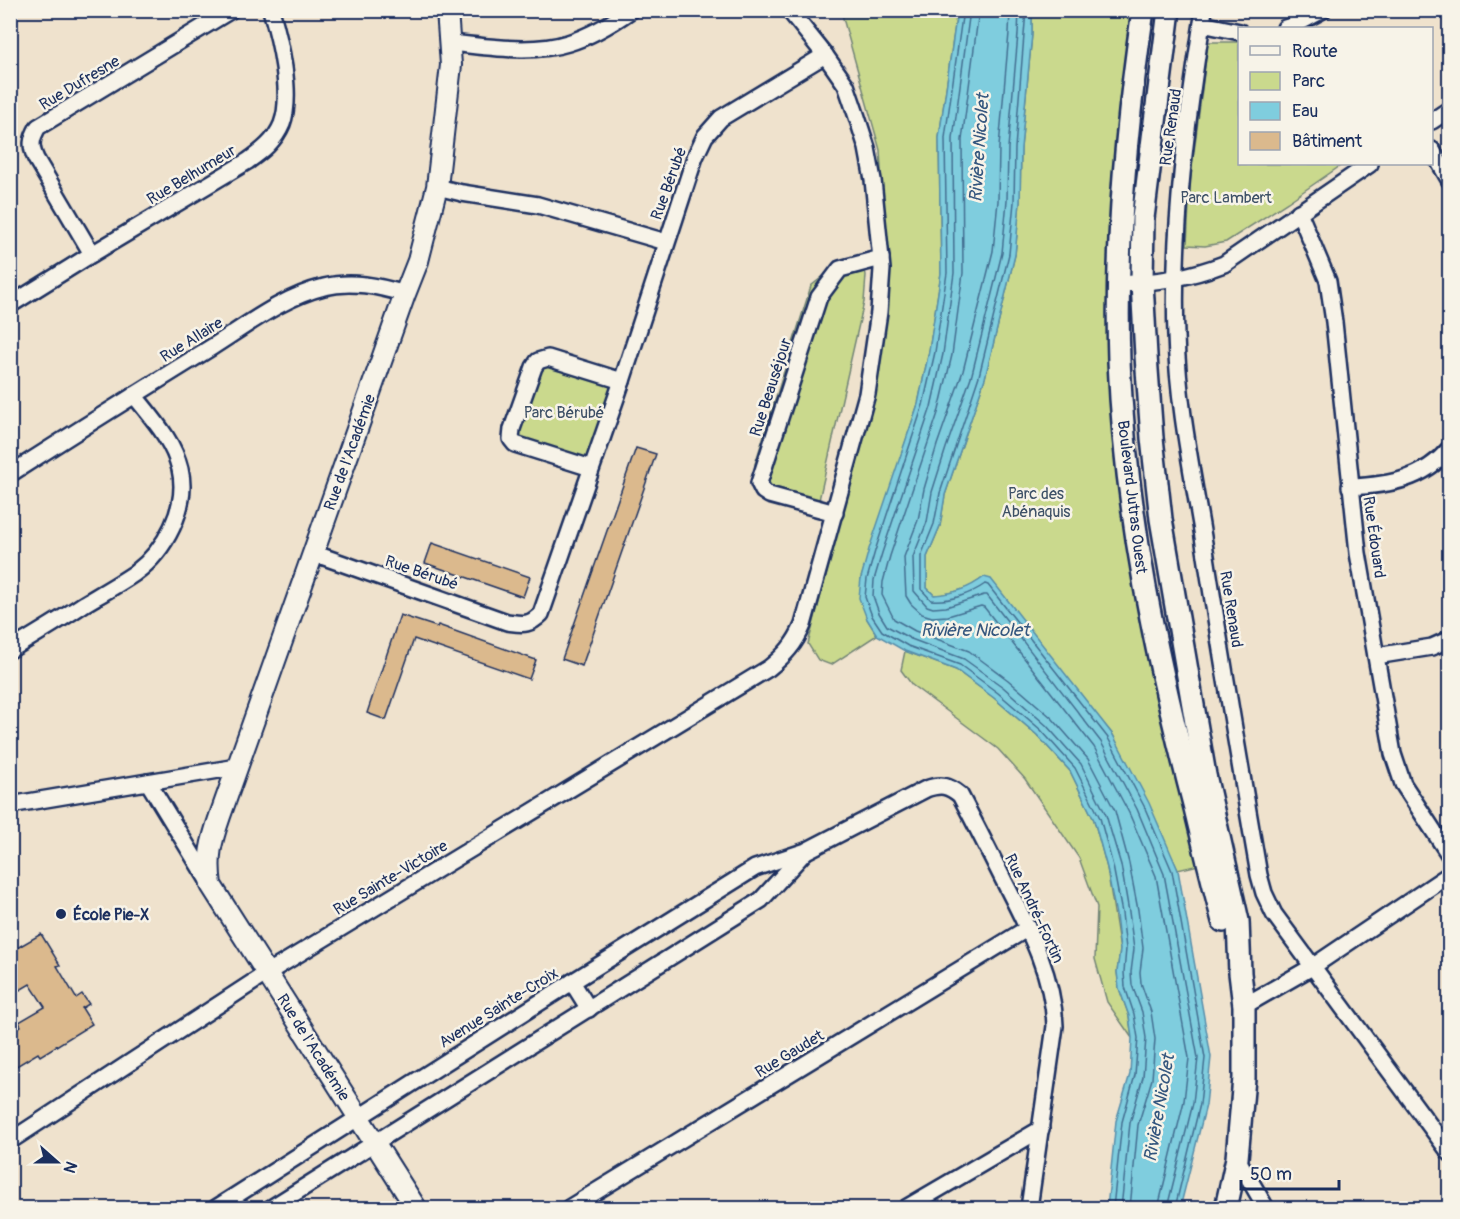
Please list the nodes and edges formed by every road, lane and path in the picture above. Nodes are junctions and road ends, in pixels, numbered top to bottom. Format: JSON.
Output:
{"nodes":[{"id":1,"x":231,"y":10,"type":"edge"},
{"id":2,"x":271,"y":10,"type":"edge"},
{"id":3,"x":447,"y":10,"type":"edge"},
{"id":4,"x":631,"y":10,"type":"edge"},
{"id":5,"x":789,"y":10,"type":"edge"},
{"id":6,"x":1143,"y":10,"type":"edge"},
{"id":7,"x":1170,"y":10,"type":"edge"},
{"id":8,"x":1323,"y":10,"type":"edge"},
{"id":9,"x":1203,"y":17,"type":"edge"},
{"id":10,"x":1290,"y":27,"type":"edge"},
{"id":11,"x":1238,"y":32,"type":"edge"},
{"id":12,"x":451,"y":43,"type":"junction"},
{"id":13,"x":825,"y":55,"type":"junction"},
{"id":14,"x":1449,"y":108,"type":"edge"},
{"id":15,"x":1433,"y":120,"type":"edge"},
{"id":16,"x":1433,"y":153,"type":"edge"},
{"id":17,"x":1369,"y":165,"type":"edge"},
{"id":18,"x":1449,"y":181,"type":"edge"},
{"id":19,"x":437,"y":187,"type":"junction"},
{"id":20,"x":1299,"y":212,"type":"junction"},
{"id":21,"x":666,"y":242,"type":"junction"},
{"id":22,"x":92,"y":254,"type":"junction"},
{"id":23,"x":881,"y":258,"type":"junction"},
{"id":24,"x":1175,"y":279,"type":"junction"},
{"id":25,"x":1142,"y":282,"type":"junction"},
{"id":26,"x":1119,"y":284,"type":"junction"},
{"id":27,"x":405,"y":294,"type":"junction"},
{"id":28,"x":10,"y":305,"type":"edge"},
{"id":29,"x":622,"y":381,"type":"junction"},
{"id":30,"x":134,"y":395,"type":"junction"},
{"id":31,"x":1449,"y":448,"type":"edge"},
{"id":32,"x":591,"y":468,"type":"junction"},
{"id":33,"x":10,"y":474,"type":"edge"},
{"id":34,"x":1350,"y":487,"type":"junction"},
{"id":35,"x":835,"y":513,"type":"junction"},
{"id":36,"x":313,"y":553,"type":"junction"},
{"id":37,"x":1449,"y":639,"type":"edge"},
{"id":38,"x":10,"y":650,"type":"edge"},
{"id":39,"x":1376,"y":656,"type":"junction"},
{"id":40,"x":237,"y":767,"type":"junction"},
{"id":41,"x":148,"y":782,"type":"junction"},
{"id":42,"x":939,"y":785,"type":"joint"},
{"id":43,"x":10,"y":806,"type":"edge"},
{"id":44,"x":806,"y":851,"type":"junction"},
{"id":45,"x":1449,"y":856,"type":"edge"},
{"id":46,"x":1449,"y":874,"type":"edge"},
{"id":47,"x":211,"y":885,"type":"junction"},
{"id":48,"x":1028,"y":928,"type":"junction"},
{"id":49,"x":1312,"y":967,"type":"junction"},
{"id":50,"x":267,"y":973,"type":"junction"},
{"id":51,"x":1240,"y":973,"type":"junction"},
{"id":52,"x":572,"y":982,"type":"junction"},
{"id":53,"x":1244,"y":1006,"type":"junction"},
{"id":54,"x":589,"y":1009,"type":"junction"},
{"id":55,"x":359,"y":1118,"type":"junction"},
{"id":56,"x":1041,"y":1129,"type":"junction"},
{"id":57,"x":10,"y":1141,"type":"edge"},
{"id":58,"x":374,"y":1143,"type":"junction"},
{"id":59,"x":1449,"y":1153,"type":"edge"},
{"id":60,"x":1237,"y":1158,"type":"junction"},
{"id":61,"x":216,"y":1209,"type":"edge"},
{"id":62,"x":271,"y":1209,"type":"edge"},
{"id":63,"x":416,"y":1209,"type":"edge"},
{"id":64,"x":569,"y":1209,"type":"edge"},
{"id":65,"x":906,"y":1209,"type":"edge"},
{"id":66,"x":1029,"y":1209,"type":"edge"},
{"id":67,"x":1226,"y":1209,"type":"edge"},
{"id":68,"x":1266,"y":1209,"type":"edge"}],
"edges":[{"from":1,"to":22,"type":"street","name":"Rue Dufresne"},
{"from":2,"to":22,"type":"street","name":"Rue Belhumeur"},
{"from":3,"to":12,"type":"street","name":"Rue de l'Académie"},
{"from":4,"to":12,"type":"street"},
{"from":5,"to":13,"type":"street"},
{"from":6,"to":26,"type":"main road","name":"Boulevard Jutras Ouest"},
{"from":7,"to":25,"type":"main road","name":"Boulevard Jutras Ouest"},
{"from":8,"to":10,"type":"street"},
{"from":9,"to":11,"type":"street"},
{"from":9,"to":24,"type":"street","name":"Rue Renaud"},
{"from":12,"to":19,"type":"street","name":"Rue de l'Académie"},
{"from":13,"to":21,"type":"street","name":"Rue Bérubé"},
{"from":13,"to":23,"type":"street"},
{"from":14,"to":15,"type":"street"},
{"from":16,"to":18,"type":"street"},
{"from":17,"to":20,"type":"street"},
{"from":19,"to":21,"type":"street"},
{"from":19,"to":27,"type":"street","name":"Rue de l'Académie"},
{"from":20,"to":24,"type":"street"},
{"from":20,"to":34,"type":"street","name":"Rue Édouard"},
{"from":21,"to":29,"type":"street","name":"Rue Bérubé"},
{"from":22,"to":28,"type":"street","name":"Rue Belhumeur"},
{"from":23,"to":35,"type":"street"},
{"from":23,"to":35,"type":"street","name":"Rue Beauséjour"},
{"from":24,"to":25,"type":"street"},
{"from":24,"to":49,"type":"street","name":"Rue Renaud"},
{"from":25,"to":26,"type":"street"},
{"from":25,"to":51,"type":"main road","name":"Boulevard Jutras Ouest"},
{"from":26,"to":51,"type":"main road","name":"Boulevard Jutras Ouest"},
{"from":27,"to":30,"type":"street","name":"Rue Allaire"},
{"from":27,"to":36,"type":"street","name":"Rue de l'Académie"},
{"from":29,"to":32,"type":"street","name":"Rue Bérubé"},
{"from":29,"to":32,"type":"street"},
{"from":30,"to":33,"type":"street","name":"Rue Allaire"},
{"from":30,"to":38,"type":"street"},
{"from":31,"to":34,"type":"street"},
{"from":32,"to":36,"type":"street","name":"Rue Bérubé"},
{"from":34,"to":39,"type":"street","name":"Rue Édouard"},
{"from":35,"to":50,"type":"street","name":"Rue Sainte-Victoire"},
{"from":36,"to":40,"type":"street","name":"Rue de l'Académie"},
{"from":37,"to":39,"type":"street"},
{"from":39,"to":45,"type":"street","name":"Rue Édouard"},
{"from":40,"to":41,"type":"street"},
{"from":40,"to":47,"type":"street","name":"Rue de l'Académie"},
{"from":41,"to":43,"type":"street"},
{"from":41,"to":47,"type":"street","name":"Rue de l'Académie"},
{"from":42,"to":44,"type":"street","name":"Avenue Sainte-Croix"},
{"from":42,"to":48,"type":"street","name":"Rue André-Fortin"},
{"from":44,"to":52,"type":"street","name":"Avenue Sainte-Croix"},
{"from":44,"to":54,"type":"street","name":"Avenue Sainte-Croix"},
{"from":46,"to":49,"type":"street"},
{"from":47,"to":50,"type":"street","name":"Rue de l'Académie"},
{"from":48,"to":56,"type":"street","name":"Rue André-Fortin"},
{"from":48,"to":64,"type":"street","name":"Rue Gaudet"},
{"from":49,"to":53,"type":"street"},
{"from":49,"to":59,"type":"street","name":"Rue Renaud"},
{"from":50,"to":55,"type":"street","name":"Rue de l'Académie"},
{"from":50,"to":57,"type":"street","name":"Rue Sainte-Victoire"},
{"from":51,"to":53,"type":"main road","name":"Boulevard Jutras Ouest"},
{"from":52,"to":54,"type":"street"},
{"from":52,"to":55,"type":"street","name":"Avenue Sainte-Croix"},
{"from":53,"to":60,"type":"main road","name":"Boulevard Jutras Ouest"},
{"from":54,"to":58,"type":"street","name":"Avenue Sainte-Croix"},
{"from":55,"to":58,"type":"street","name":"Rue de l'Académie"},
{"from":55,"to":61,"type":"street","name":"Avenue Sainte-Croix"},
{"from":56,"to":65,"type":"street"},
{"from":56,"to":66,"type":"street","name":"Rue André-Fortin"},
{"from":58,"to":62,"type":"street","name":"Avenue Sainte-Croix"},
{"from":58,"to":63,"type":"street","name":"Rue de l'Académie"},
{"from":60,"to":67,"type":"main road","name":"Boulevard Jutras Ouest"},
{"from":60,"to":68,"type":"street"}]}
